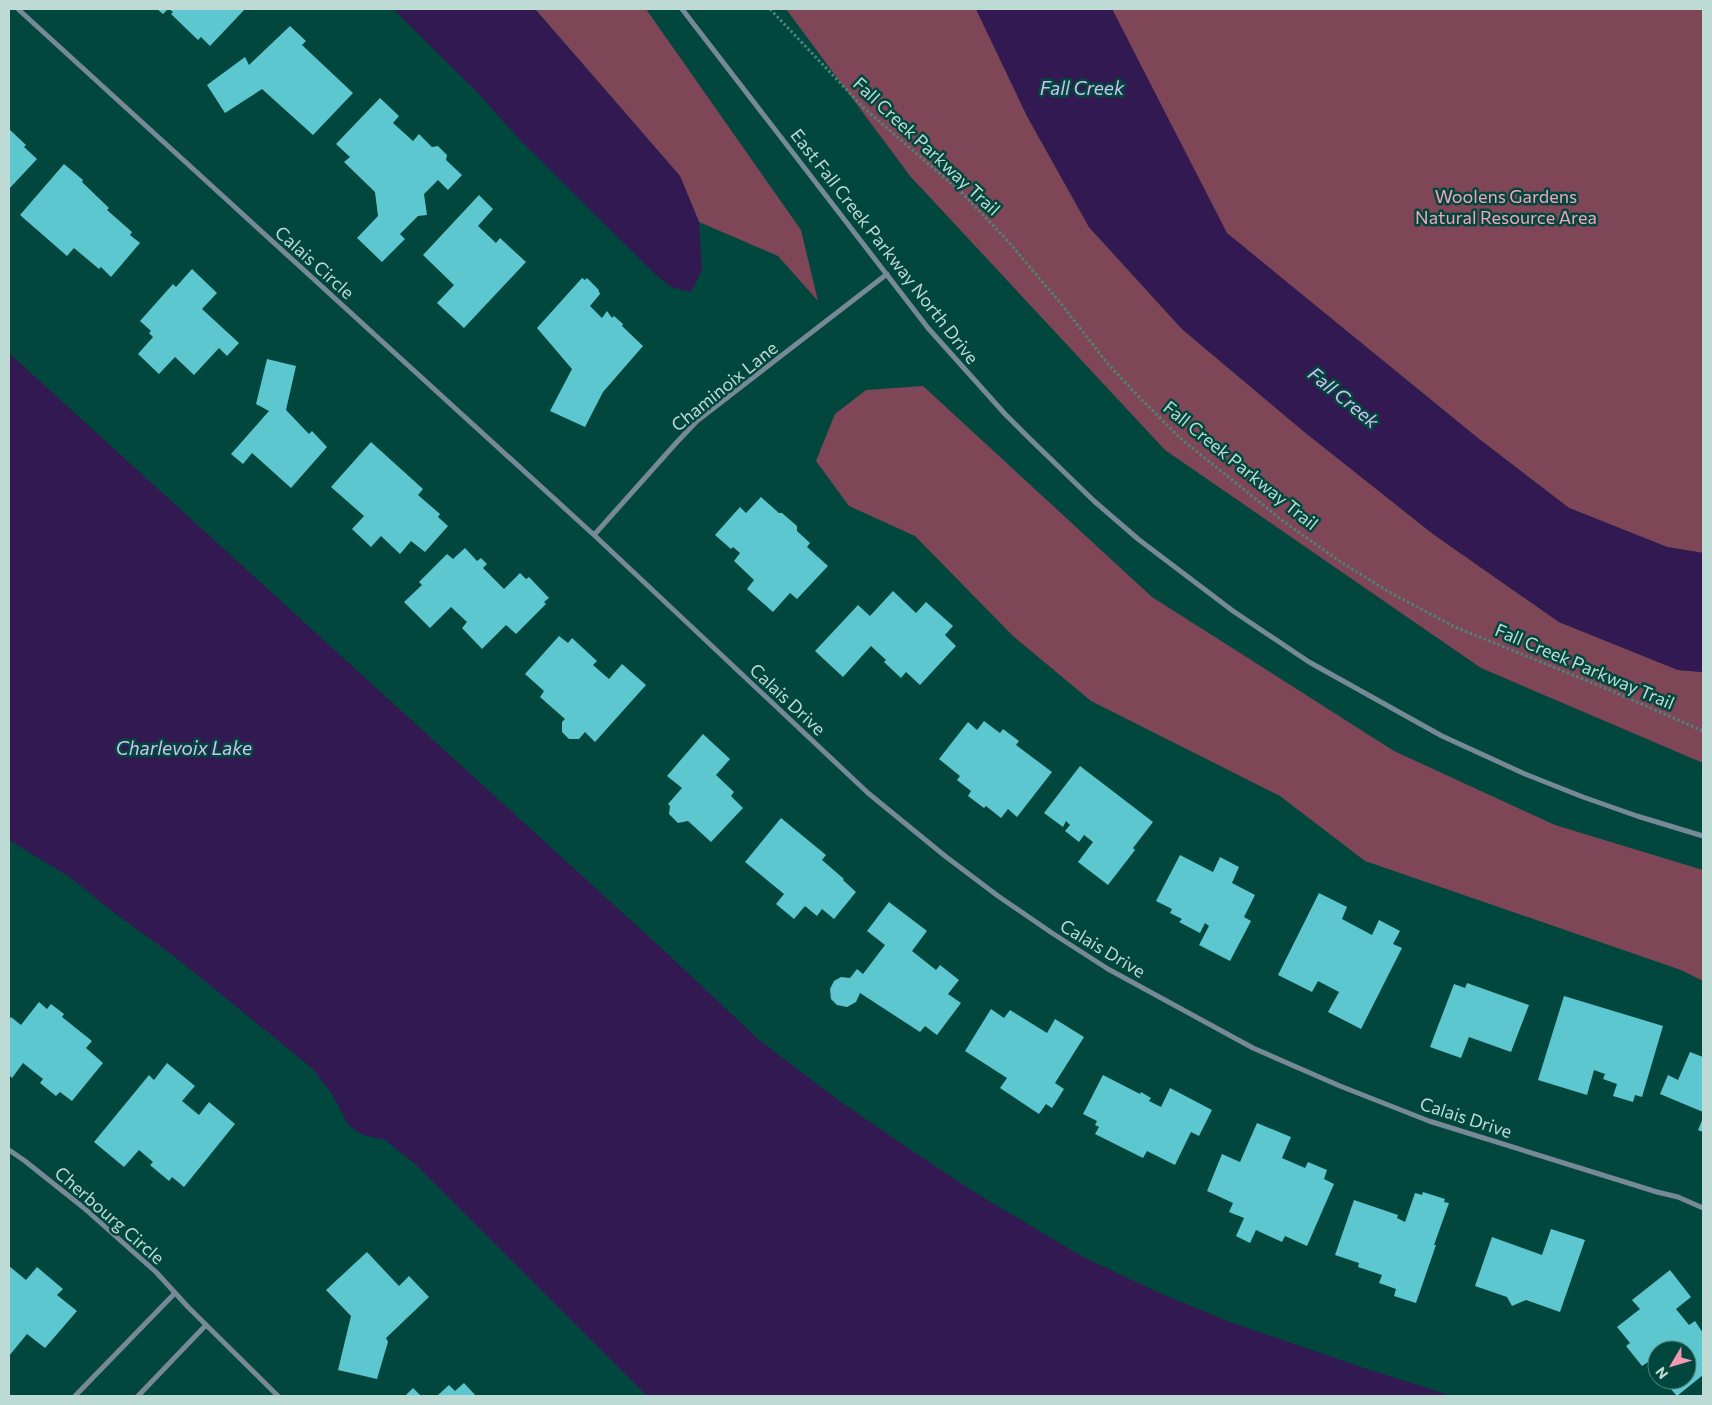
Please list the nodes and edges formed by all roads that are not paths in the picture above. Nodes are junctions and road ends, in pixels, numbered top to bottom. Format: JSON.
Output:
{"nodes":[{"id":1,"x":18,"y":9,"type":"edge"},
{"id":2,"x":682,"y":9,"type":"edge"},
{"id":3,"x":887,"y":274,"type":"junction"},
{"id":4,"x":594,"y":535,"type":"junction"},
{"id":5,"x":1703,"y":836,"type":"edge"},
{"id":6,"x":9,"y":1150,"type":"edge"},
{"id":7,"x":1703,"y":1208,"type":"edge"},
{"id":8,"x":175,"y":1293,"type":"junction"},
{"id":9,"x":206,"y":1325,"type":"junction"},
{"id":10,"x":76,"y":1396,"type":"edge"},
{"id":11,"x":138,"y":1396,"type":"edge"},
{"id":12,"x":278,"y":1396,"type":"edge"}],
"edges":[{"from":1,"to":4,"type":"street","name":"Calais Circle"},
{"from":2,"to":3,"type":"street","name":"East Fall Creek Parkway North Drive"},
{"from":3,"to":4,"type":"street","name":"Chaminoix Lane"},
{"from":3,"to":5,"type":"street","name":"East Fall Creek Parkway North Drive"},
{"from":4,"to":7,"type":"street","name":"Calais Drive"},
{"from":6,"to":8,"type":"street","name":"Cherbourg Circle"},
{"from":8,"to":9,"type":"street","name":"Cherbourg Circle"},
{"from":8,"to":10,"type":"street"},
{"from":9,"to":11,"type":"street"},
{"from":9,"to":12,"type":"street","name":"Cherbourg Circle"}]}
